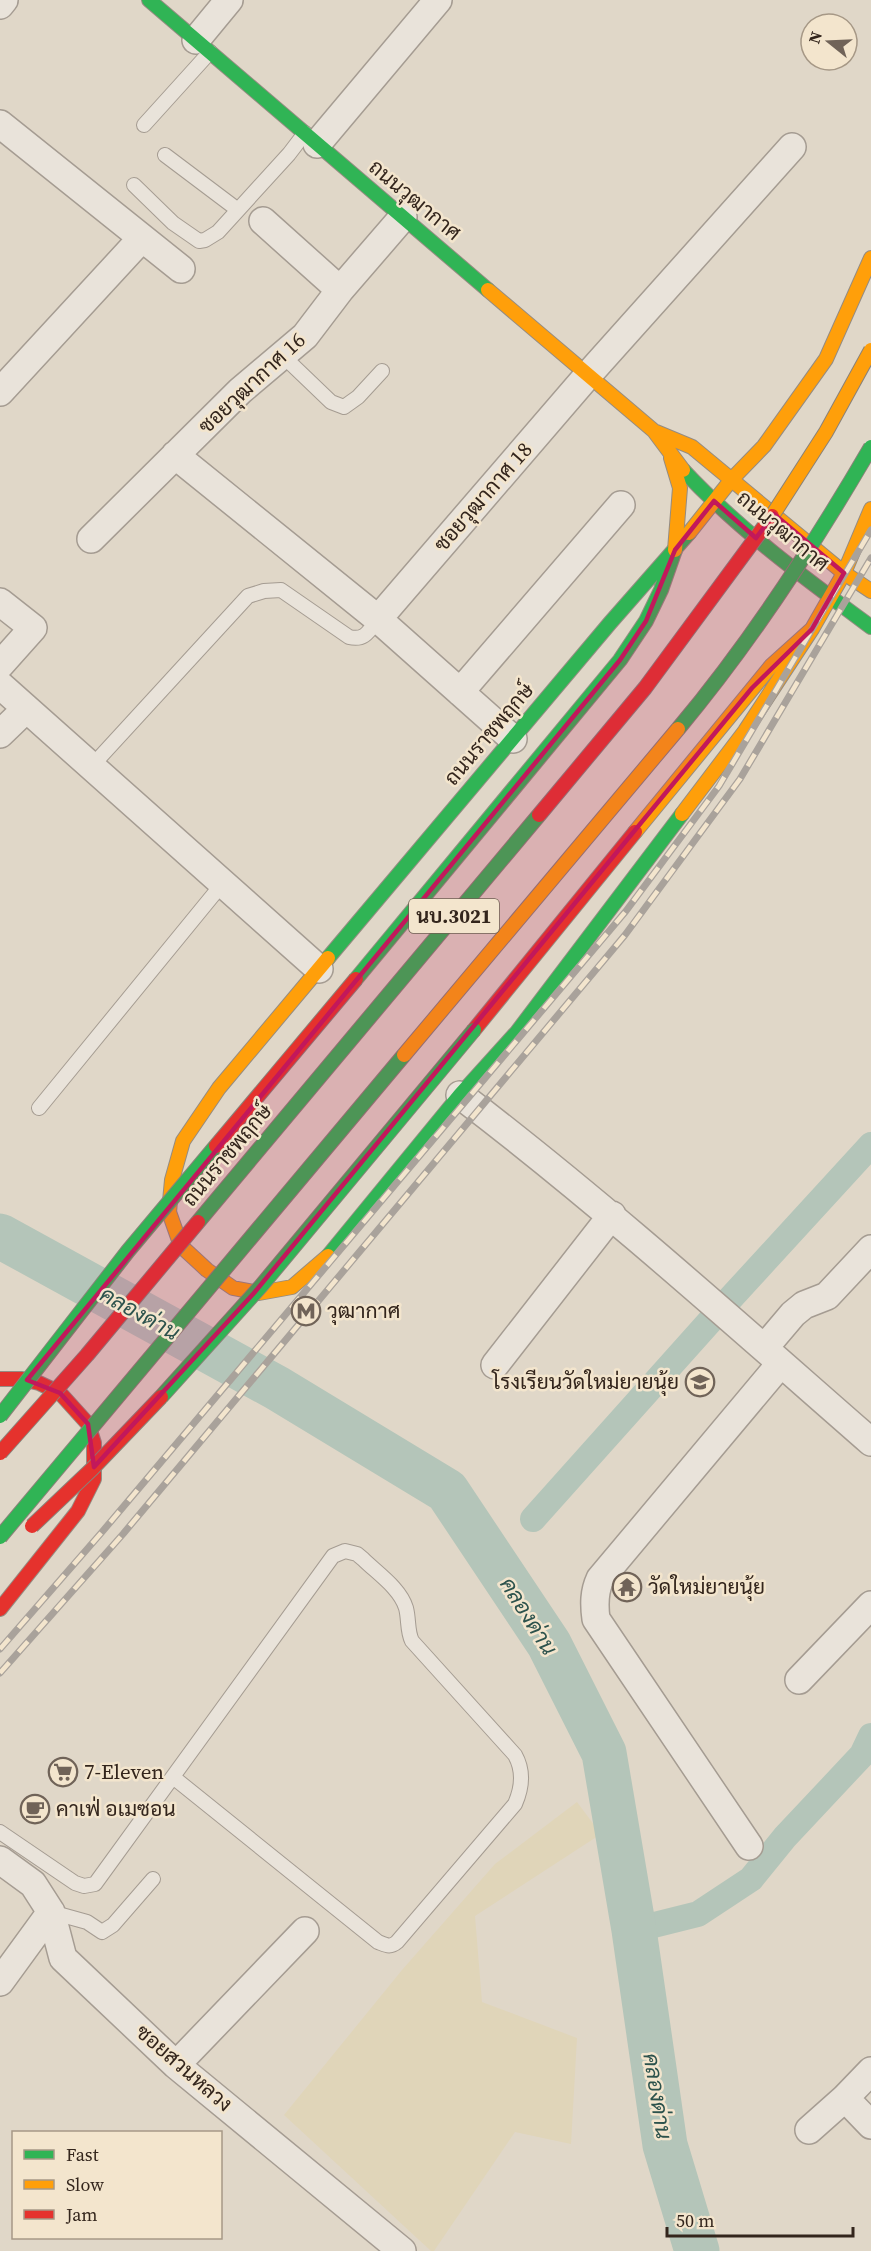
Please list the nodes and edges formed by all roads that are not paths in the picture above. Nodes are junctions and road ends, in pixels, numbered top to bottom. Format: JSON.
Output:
{"nodes":[{"id":1,"x":4,"y":0,"type":"edge"},
{"id":2,"x":229,"y":0,"type":"edge"},
{"id":3,"x":438,"y":0,"type":"edge"},
{"id":4,"x":154,"y":1,"type":"edge"},
{"id":5,"x":0,"y":5,"type":"edge"},
{"id":6,"x":203,"y":46,"type":"junction"},
{"id":7,"x":0,"y":124,"type":"edge"},
{"id":8,"x":144,"y":125,"type":"dead end"},
{"id":9,"x":311,"y":139,"type":"junction"},
{"id":10,"x":792,"y":147,"type":"dead end"},
{"id":11,"x":165,"y":155,"type":"dead end"},
{"id":12,"x":134,"y":185,"type":"dead end"},
{"id":13,"x":238,"y":210,"type":"junction"},
{"id":14,"x":403,"y":217,"type":"junction"},
{"id":15,"x":263,"y":221,"type":"dead end"},
{"id":16,"x":142,"y":238,"type":"junction"},
{"id":17,"x":871,"y":258,"type":"edge"},
{"id":18,"x":181,"y":269,"type":"dead end"},
{"id":19,"x":340,"y":290,"type":"junction"},
{"id":20,"x":871,"y":350,"type":"edge"},
{"id":21,"x":282,"y":355,"type":"junction"},
{"id":22,"x":382,"y":371,"type":"dead end"},
{"id":23,"x":588,"y":375,"type":"junction"},
{"id":24,"x":0,"y":392,"type":"edge"},
{"id":25,"x":654,"y":431,"type":"junction"},
{"id":26,"x":764,"y":446,"type":"junction"},
{"id":27,"x":692,"y":447,"type":"junction"},
{"id":28,"x":871,"y":447,"type":"edge"},
{"id":29,"x":722,"y":451,"type":"dead end"},
{"id":30,"x":743,"y":453,"type":"dead end"},
{"id":31,"x":175,"y":455,"type":"junction"},
{"id":32,"x":671,"y":458,"type":"junction"},
{"id":33,"x":732,"y":479,"type":"junction"},
{"id":34,"x":714,"y":501,"type":"junction"},
{"id":35,"x":621,"y":505,"type":"dead end"},
{"id":36,"x":868,"y":515,"type":"edge"},
{"id":37,"x":91,"y":539,"type":"dead end"},
{"id":38,"x":870,"y":546,"type":"edge"},
{"id":39,"x":675,"y":550,"type":"junction"},
{"id":40,"x":844,"y":573,"type":"junction"},
{"id":41,"x":871,"y":591,"type":"edge"},
{"id":42,"x":830,"y":597,"type":"junction"},
{"id":43,"x":0,"y":602,"type":"edge"},
{"id":44,"x":378,"y":619,"type":"junction"},
{"id":45,"x":830,"y":626,"type":"dead end"},
{"id":46,"x":847,"y":626,"type":"dead end"},
{"id":47,"x":871,"y":627,"type":"edge"},
{"id":48,"x":812,"y":629,"type":"junction"},
{"id":49,"x":871,"y":631,"type":"edge"},
{"id":50,"x":0,"y":665,"type":"edge"},
{"id":51,"x":0,"y":685,"type":"edge"},
{"id":52,"x":460,"y":692,"type":"junction"},
{"id":53,"x":26,"y":709,"type":"junction"},
{"id":54,"x":0,"y":734,"type":"edge"},
{"id":55,"x":513,"y":739,"type":"junction"},
{"id":56,"x":91,"y":767,"type":"junction"},
{"id":57,"x":223,"y":883,"type":"junction"},
{"id":58,"x":319,"y":969,"type":"junction"},
{"id":59,"x":460,"y":1095,"type":"junction"},
{"id":60,"x":39,"y":1108,"type":"dead end"},
{"id":61,"x":612,"y":1215,"type":"junction"},
{"id":62,"x":871,"y":1250,"type":"edge"},
{"id":63,"x":773,"y":1355,"type":"junction"},
{"id":64,"x":495,"y":1365,"type":"dead end"},
{"id":65,"x":0,"y":1379,"type":"edge"},
{"id":66,"x":0,"y":1416,"type":"edge"},
{"id":67,"x":871,"y":1442,"type":"edge"},
{"id":68,"x":0,"y":1453,"type":"edge"},
{"id":69,"x":9,"y":1543,"type":"edge"},
{"id":70,"x":871,"y":1605,"type":"edge"},
{"id":71,"x":0,"y":1609,"type":"edge"},
{"id":72,"x":799,"y":1680,"type":"dead end"},
{"id":73,"x":173,"y":1777,"type":"junction"},
{"id":74,"x":0,"y":1832,"type":"edge"},
{"id":75,"x":749,"y":1846,"type":"dead end"},
{"id":76,"x":0,"y":1860,"type":"edge"},
{"id":77,"x":153,"y":1879,"type":"dead end"},
{"id":78,"x":51,"y":1912,"type":"junction"},
{"id":79,"x":305,"y":1931,"type":"dead end"},
{"id":80,"x":0,"y":1982,"type":"edge"},
{"id":81,"x":176,"y":2065,"type":"junction"},
{"id":82,"x":871,"y":2070,"type":"edge"},
{"id":83,"x":846,"y":2098,"type":"junction"},
{"id":84,"x":871,"y":2125,"type":"edge"},
{"id":85,"x":809,"y":2130,"type":"dead end"},
{"id":86,"x":402,"y":2251,"type":"edge"}],
"edges":[{"from":1,"to":5,"type":"street"},
{"from":2,"to":6,"type":"street"},
{"from":3,"to":9,"type":"street"},
{"from":4,"to":6,"type":"main road","name":"ถนนวุฒากาศ"},
{"from":6,"to":8,"type":"lane"},
{"from":6,"to":9,"type":"main road","name":"ถนนวุฒากาศ"},
{"from":7,"to":16,"type":"street"},
{"from":9,"to":13,"type":"lane"},
{"from":9,"to":14,"type":"main road","name":"ถนนวุฒากาศ"},
{"from":10,"to":23,"type":"street","name":"ซอยวุฒากาศ 18"},
{"from":11,"to":13,"type":"lane"},
{"from":12,"to":13,"type":"lane"},
{"from":14,"to":19,"type":"street","name":"ซอยวุฒากาศ 16"},
{"from":14,"to":23,"type":"main road","name":"ถนนวุฒากาศ"},
{"from":15,"to":19,"type":"street"},
{"from":16,"to":18,"type":"street"},
{"from":16,"to":24,"type":"street"},
{"from":17,"to":26,"type":"main road","name":"ถนนราชพฤกษ์","number":"นบ.3021"},
{"from":19,"to":21,"type":"street","name":"ซอยวุฒากาศ 16"},
{"from":20,"to":68,"type":"main road","name":"ถนนราชพฤกษ์","number":"นบ.3021","bridge":true},
{"from":21,"to":22,"type":"lane"},
{"from":21,"to":31,"type":"street","name":"ซอยวุฒากาศ 16"},
{"from":23,"to":25,"type":"main road","name":"ถนนวุฒากาศ"},
{"from":23,"to":44,"type":"street","name":"ซอยวุฒากาศ 18"},
{"from":25,"to":27,"type":"main road","name":"ถนนวุฒากาศ"},
{"from":25,"to":32,"type":"main road","name":"ถนนวุฒากาศ"},
{"from":26,"to":30,"type":"main road"},
{"from":26,"to":33,"type":"main road","name":"ถนนราชพฤกษ์","number":"นบ.3021"},
{"from":27,"to":29,"type":"main road"},
{"from":27,"to":33,"type":"main road","name":"ถนนวุฒากาศ"},
{"from":28,"to":69,"type":"main road","number":"นบ.3021","bridge":true},
{"from":31,"to":37,"type":"street","name":"ซอยวุฒากาศ 16"},
{"from":31,"to":44,"type":"street"},
{"from":32,"to":34,"type":"main road","name":"ถนนวุฒากาศ"},
{"from":32,"to":39,"type":"main road"},
{"from":33,"to":34,"type":"main road","name":"ถนนราชพฤกษ์","number":"นบ.3021"},
{"from":33,"to":40,"type":"main road","name":"ถนนวุฒากาศ"},
{"from":34,"to":39,"type":"main road","name":"ถนนราชพฤกษ์","number":"นบ.3021"},
{"from":34,"to":42,"type":"main road","name":"ถนนวุฒากาศ"},
{"from":35,"to":52,"type":"street"},
{"from":36,"to":38,"type":"main road"},
{"from":36,"to":40,"type":"main road","name":"ถนนราชพฤกษ์"},
{"from":39,"to":55,"type":"main road","name":"ถนนราชพฤกษ์","number":"นบ.3021"},
{"from":39,"to":66,"type":"main road","bridge":true},
{"from":40,"to":41,"type":"main road","name":"ถนนวุฒากาศ"},
{"from":40,"to":42,"type":"main road","name":"ถนนราชพฤกษ์"},
{"from":42,"to":47,"type":"main road","name":"ถนนวุฒากาศ"},
{"from":42,"to":48,"type":"main road","name":"ถนนราชพฤกษ์"},
{"from":43,"to":50,"type":"street"},
{"from":44,"to":52,"type":"street"},
{"from":44,"to":56,"type":"lane"},
{"from":45,"to":48,"type":"main road"},
{"from":46,"to":49,"type":"main road"},
{"from":48,"to":59,"type":"main road","name":"ถนนราชพฤกษ์","number":"นบ.3021"},
{"from":48,"to":69,"type":"main road","bridge":true},
{"from":51,"to":53,"type":"street"},
{"from":52,"to":55,"type":"street"},
{"from":53,"to":54,"type":"street"},
{"from":53,"to":56,"type":"street"},
{"from":55,"to":58,"type":"main road","name":"ถนนราชพฤกษ์","number":"นบ.3021"},
{"from":56,"to":57,"type":"street"},
{"from":57,"to":58,"type":"street"},
{"from":57,"to":60,"type":"lane"},
{"from":58,"to":59,"type":"main road","name":"ถนนราชพฤกษ์","number":"นบ.3021"},
{"from":59,"to":61,"type":"street"},
{"from":61,"to":63,"type":"street"},
{"from":61,"to":64,"type":"street"},
{"from":62,"to":63,"type":"street"},
{"from":63,"to":67,"type":"street"},
{"from":63,"to":75,"type":"street"},
{"from":65,"to":71,"type":"main road"},
{"from":70,"to":72,"type":"street"},
{"from":73,"to":73,"type":"lane"},
{"from":73,"to":74,"type":"lane"},
{"from":76,"to":78,"type":"street","name":"ซอยสวนหลวง"},
{"from":77,"to":78,"type":"lane"},
{"from":78,"to":80,"type":"street"},
{"from":78,"to":81,"type":"street","name":"ซอยสวนหลวง"},
{"from":79,"to":81,"type":"street"},
{"from":81,"to":86,"type":"street","name":"ซอยสวนหลวง"},
{"from":82,"to":83,"type":"street"},
{"from":83,"to":84,"type":"street"},
{"from":83,"to":85,"type":"street"}]}
